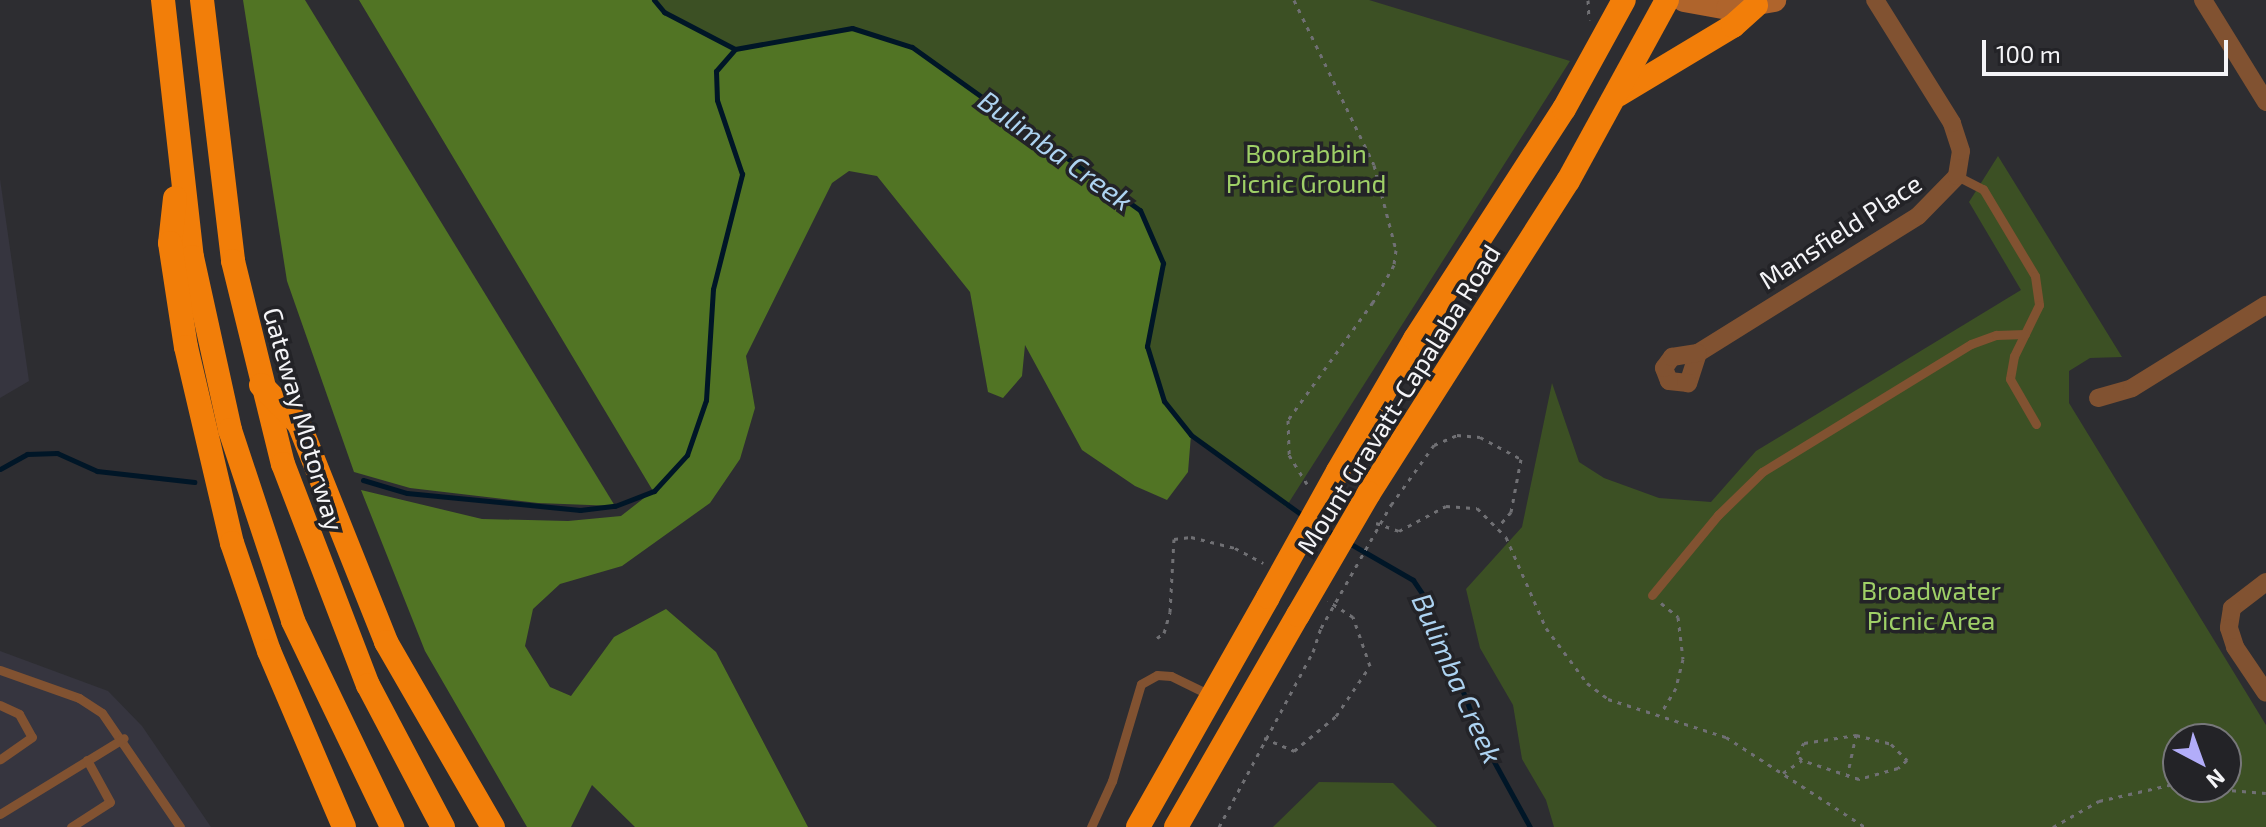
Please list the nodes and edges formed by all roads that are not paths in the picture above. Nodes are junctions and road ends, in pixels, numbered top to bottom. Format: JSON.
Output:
{"nodes":[{"id":1,"x":163,"y":0,"type":"edge"},
{"id":2,"x":202,"y":0,"type":"edge"},
{"id":3,"x":1624,"y":0,"type":"edge"},
{"id":4,"x":1667,"y":0,"type":"edge"},
{"id":5,"x":1684,"y":0,"type":"edge"},
{"id":6,"x":1875,"y":0,"type":"edge"},
{"id":7,"x":2203,"y":0,"type":"edge"},
{"id":8,"x":1765,"y":2,"type":"edge"},
{"id":9,"x":1618,"y":95,"type":"junction"},
{"id":10,"x":2266,"y":102,"type":"edge"},
{"id":11,"x":179,"y":164,"type":"junction"},
{"id":12,"x":1957,"y":176,"type":"junction"},
{"id":13,"x":2266,"y":305,"type":"edge"},
{"id":14,"x":2025,"y":334,"type":"junction"},
{"id":15,"x":1698,"y":353,"type":"dead end"},
{"id":16,"x":260,"y":383,"type":"junction"},
{"id":17,"x":2098,"y":398,"type":"dead end"},
{"id":18,"x":2036,"y":424,"type":"dead end"},
{"id":19,"x":2266,"y":582,"type":"edge"},
{"id":20,"x":1652,"y":595,"type":"road end"},
{"id":21,"x":0,"y":670,"type":"edge"},
{"id":22,"x":2266,"y":693,"type":"edge"},
{"id":23,"x":1213,"y":696,"type":"junction"},
{"id":24,"x":0,"y":705,"type":"edge"},
{"id":25,"x":124,"y":738,"type":"junction"},
{"id":26,"x":0,"y":759,"type":"edge"},
{"id":27,"x":87,"y":760,"type":"junction"},
{"id":28,"x":0,"y":814,"type":"edge"},
{"id":29,"x":71,"y":827,"type":"edge"},
{"id":30,"x":180,"y":827,"type":"edge"},
{"id":31,"x":344,"y":827,"type":"edge"},
{"id":32,"x":392,"y":827,"type":"edge"},
{"id":33,"x":443,"y":827,"type":"edge"},
{"id":34,"x":493,"y":827,"type":"edge"},
{"id":35,"x":1091,"y":827,"type":"edge"},
{"id":36,"x":1138,"y":827,"type":"edge"},
{"id":37,"x":1176,"y":827,"type":"edge"}],
"edges":[{"from":1,"to":11,"type":"highway"},
{"from":2,"to":16,"type":"highway","name":"Gateway Motorway"},
{"from":3,"to":23,"type":"highway","name":"Mount Gravatt-Capalaba Road","bridge":true},
{"from":4,"to":9,"type":"highway","name":"Mount Gravatt-Capalaba Road"},
{"from":5,"to":8,"type":"main road"},
{"from":6,"to":12,"type":"street","name":"Mansfield Place"},
{"from":7,"to":10,"type":"street"},
{"from":8,"to":9,"type":"highway"},
{"from":9,"to":37,"type":"highway","name":"Mount Gravatt-Capalaba Road","bridge":true},
{"from":11,"to":31,"type":"highway"},
{"from":11,"to":32,"type":"highway"},
{"from":12,"to":14,"type":"lane"},
{"from":12,"to":15,"type":"street","name":"Mansfield Place"},
{"from":13,"to":17,"type":"street"},
{"from":14,"to":18,"type":"lane"},
{"from":14,"to":20,"type":"lane"},
{"from":16,"to":33,"type":"highway","name":"Gateway Motorway"},
{"from":16,"to":34,"type":"highway"},
{"from":19,"to":22,"type":"street"},
{"from":21,"to":25,"type":"lane"},
{"from":23,"to":35,"type":"lane"},
{"from":23,"to":36,"type":"highway","name":"Mount Gravatt-Capalaba Road"},
{"from":24,"to":26,"type":"lane"},
{"from":25,"to":27,"type":"lane"},
{"from":25,"to":30,"type":"lane"},
{"from":27,"to":28,"type":"lane"},
{"from":27,"to":29,"type":"lane"}]}
